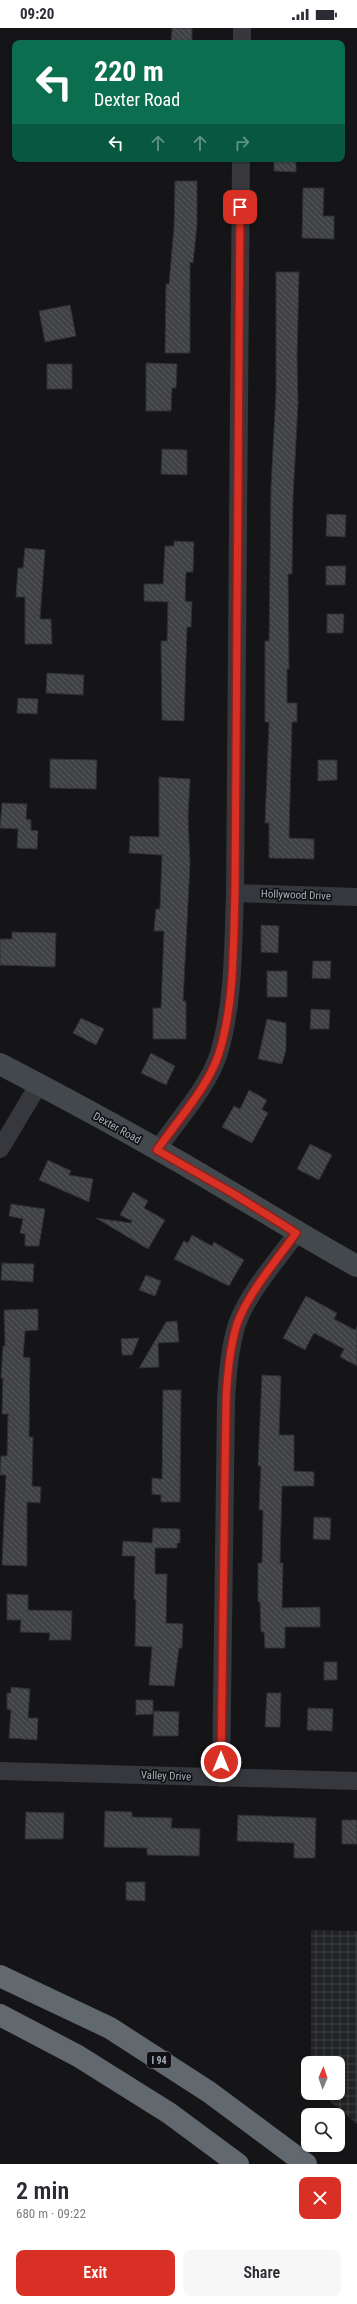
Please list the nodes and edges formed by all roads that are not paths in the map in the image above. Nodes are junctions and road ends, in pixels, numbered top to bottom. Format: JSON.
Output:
{"nodes":[{"id":1,"x":242,"y":28,"type":"edge"},
{"id":2,"x":242,"y":40,"type":"edge"},
{"id":3,"x":241,"y":162,"type":"edge"},
{"id":4,"x":235,"y":893,"type":"junction"},
{"id":5,"x":357,"y":898,"type":"edge"},
{"id":6,"x":0,"y":1064,"type":"edge"},
{"id":7,"x":39,"y":1084,"type":"junction"},
{"id":8,"x":0,"y":1149,"type":"edge"},
{"id":9,"x":157,"y":1150,"type":"junction"},
{"id":10,"x":296,"y":1233,"type":"junction"},
{"id":11,"x":357,"y":1266,"type":"edge"},
{"id":12,"x":0,"y":1771,"type":"edge"},
{"id":13,"x":221,"y":1778,"type":"junction"},
{"id":14,"x":357,"y":1781,"type":"edge"},
{"id":15,"x":0,"y":1976,"type":"edge"},
{"id":16,"x":0,"y":2015,"type":"edge"},
{"id":17,"x":238,"y":2164,"type":"edge"},
{"id":18,"x":306,"y":2164,"type":"edge"}],
"edges":[{"from":1,"to":2,"type":"street"},
{"from":3,"to":4,"type":"street"},
{"from":4,"to":5,"type":"street","name":"Hollywood Drive"},
{"from":4,"to":9,"type":"street"},
{"from":6,"to":7,"type":"main road","name":"Dexter Road"},
{"from":7,"to":8,"type":"street"},
{"from":7,"to":9,"type":"main road","name":"Dexter Road"},
{"from":9,"to":10,"type":"main road","name":"Dexter Road"},
{"from":10,"to":11,"type":"main road","name":"Dexter Road"},
{"from":10,"to":13,"type":"street"},
{"from":12,"to":13,"type":"street","name":"Valley Drive"},
{"from":13,"to":14,"type":"street","name":"Valley Drive"},
{"from":15,"to":18,"type":"highway","number":"I 94"},
{"from":16,"to":17,"type":"highway"}]}
